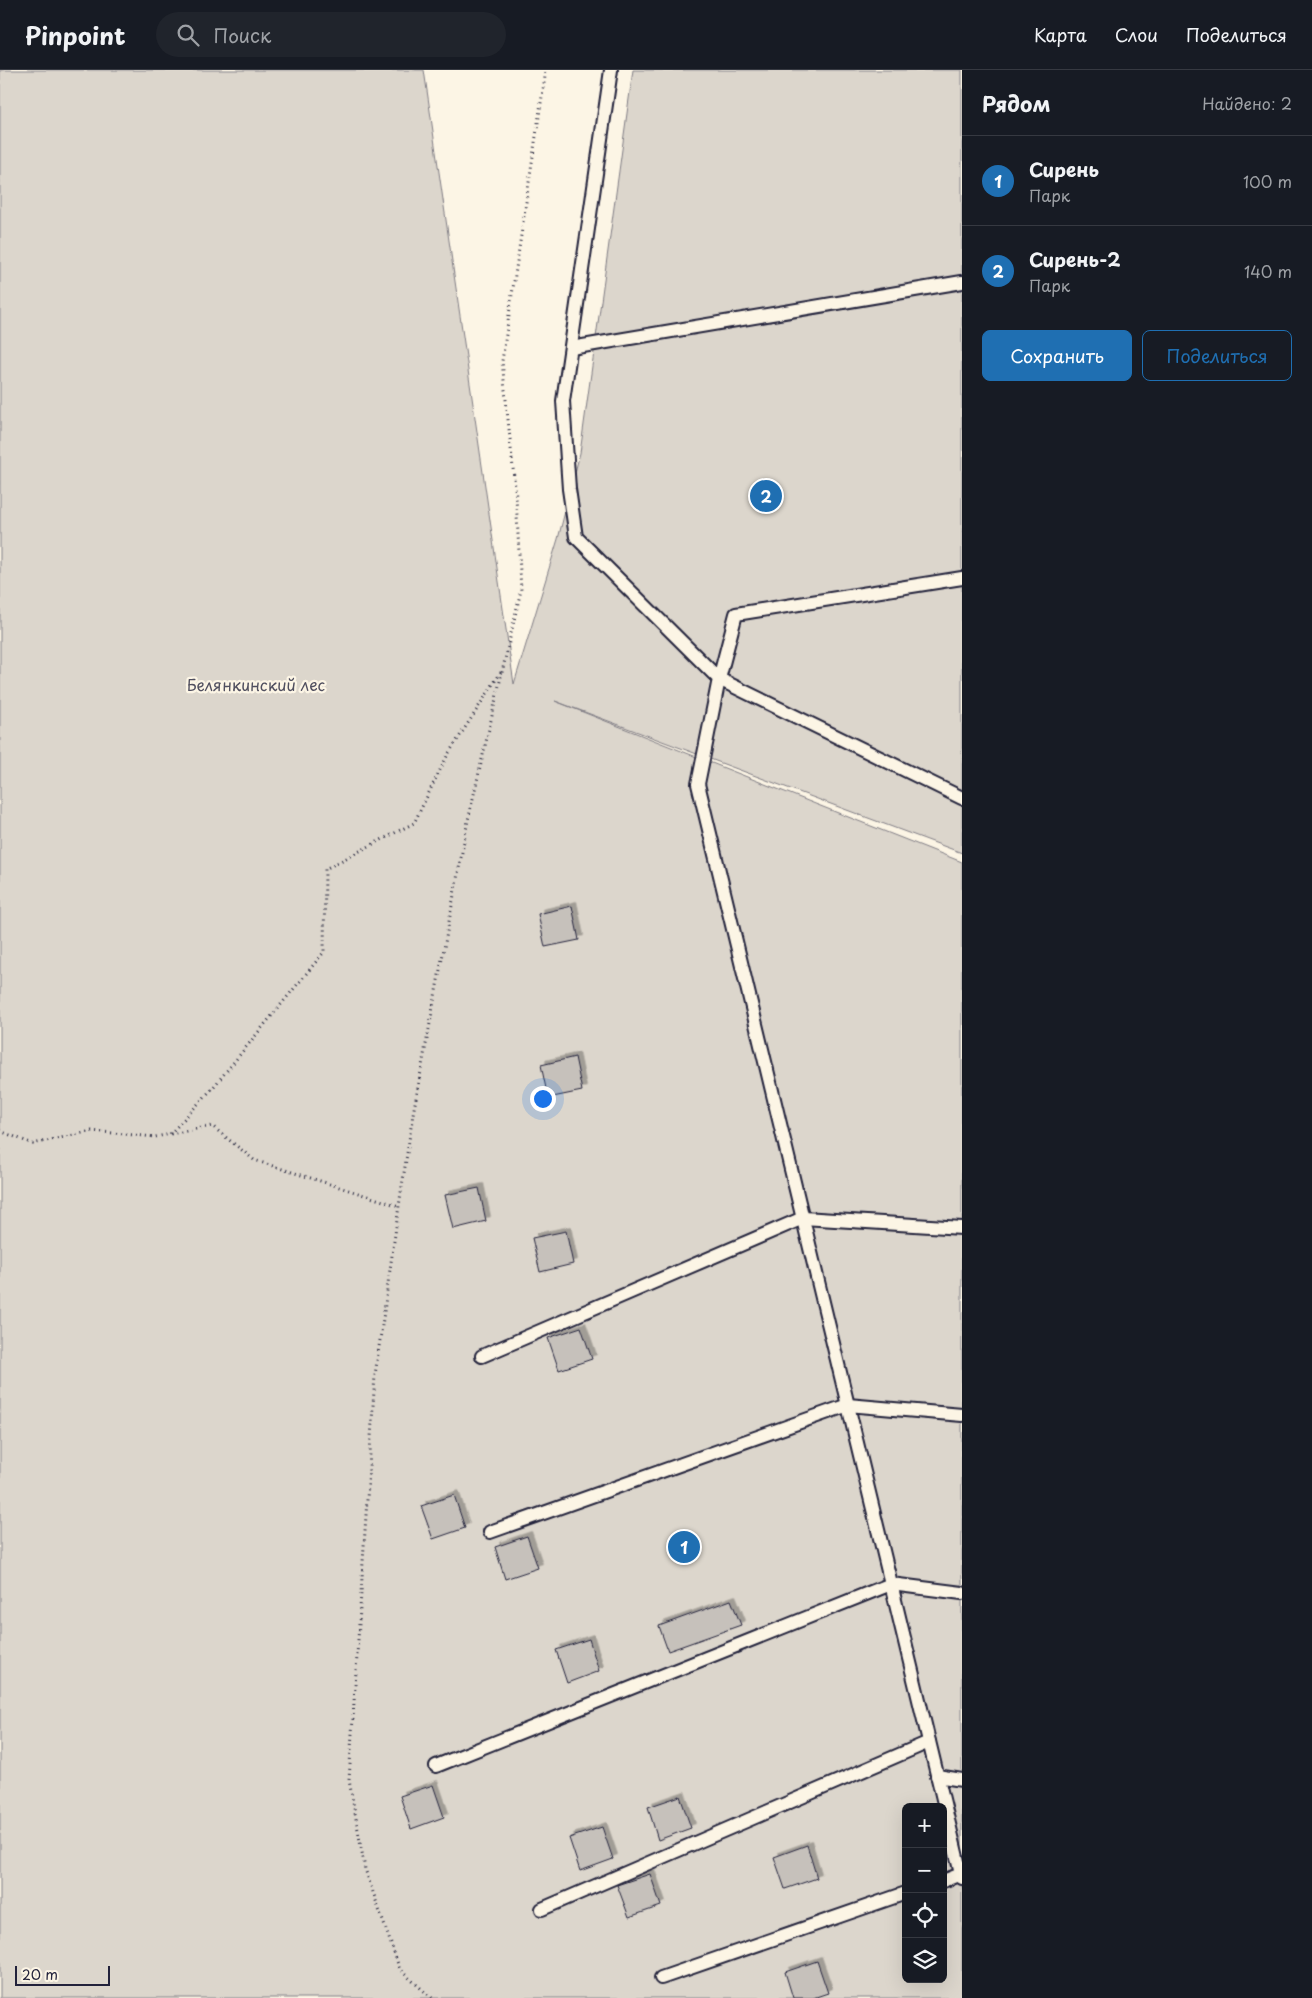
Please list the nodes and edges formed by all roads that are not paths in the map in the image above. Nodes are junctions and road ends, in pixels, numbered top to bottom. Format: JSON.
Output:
{"nodes":[{"id":1,"x":611,"y":70,"type":"edge"},
{"id":2,"x":962,"y":282,"type":"edge"},
{"id":3,"x":571,"y":348,"type":"junction"},
{"id":4,"x":962,"y":578,"type":"edge"},
{"id":5,"x":719,"y":679,"type":"junction"},
{"id":6,"x":962,"y":798,"type":"edge"},
{"id":7,"x":803,"y":1218,"type":"junction"},
{"id":8,"x":962,"y":1228,"type":"edge"},
{"id":9,"x":482,"y":1356,"type":"dead end"},
{"id":10,"x":848,"y":1405,"type":"junction"},
{"id":11,"x":962,"y":1415,"type":"edge"},
{"id":12,"x":490,"y":1532,"type":"dead end"},
{"id":13,"x":891,"y":1584,"type":"junction"},
{"id":14,"x":962,"y":1593,"type":"edge"},
{"id":15,"x":929,"y":1742,"type":"junction"},
{"id":16,"x":436,"y":1766,"type":"dead end"},
{"id":17,"x":938,"y":1776,"type":"junction"},
{"id":18,"x":962,"y":1780,"type":"edge"},
{"id":19,"x":962,"y":1876,"type":"edge"},
{"id":20,"x":947,"y":1879,"type":"edge"},
{"id":21,"x":902,"y":1895,"type":"edge"},
{"id":22,"x":542,"y":1909,"type":"dead end"},
{"id":23,"x":661,"y":1978,"type":"dead end"}],
"edges":[{"from":1,"to":3,"type":"lane"},
{"from":2,"to":3,"type":"lane"},
{"from":3,"to":5,"type":"lane"},
{"from":4,"to":5,"type":"lane"},
{"from":5,"to":6,"type":"lane"},
{"from":5,"to":7,"type":"lane"},
{"from":7,"to":8,"type":"lane"},
{"from":7,"to":9,"type":"lane"},
{"from":7,"to":10,"type":"lane"},
{"from":10,"to":11,"type":"lane"},
{"from":10,"to":12,"type":"lane"},
{"from":10,"to":13,"type":"lane"},
{"from":13,"to":14,"type":"lane"},
{"from":13,"to":15,"type":"lane"},
{"from":13,"to":16,"type":"lane"},
{"from":15,"to":17,"type":"lane"},
{"from":15,"to":22,"type":"lane"},
{"from":17,"to":18,"type":"lane"},
{"from":17,"to":19,"type":"lane"},
{"from":19,"to":20,"type":"lane"},
{"from":21,"to":23,"type":"lane"}]}
